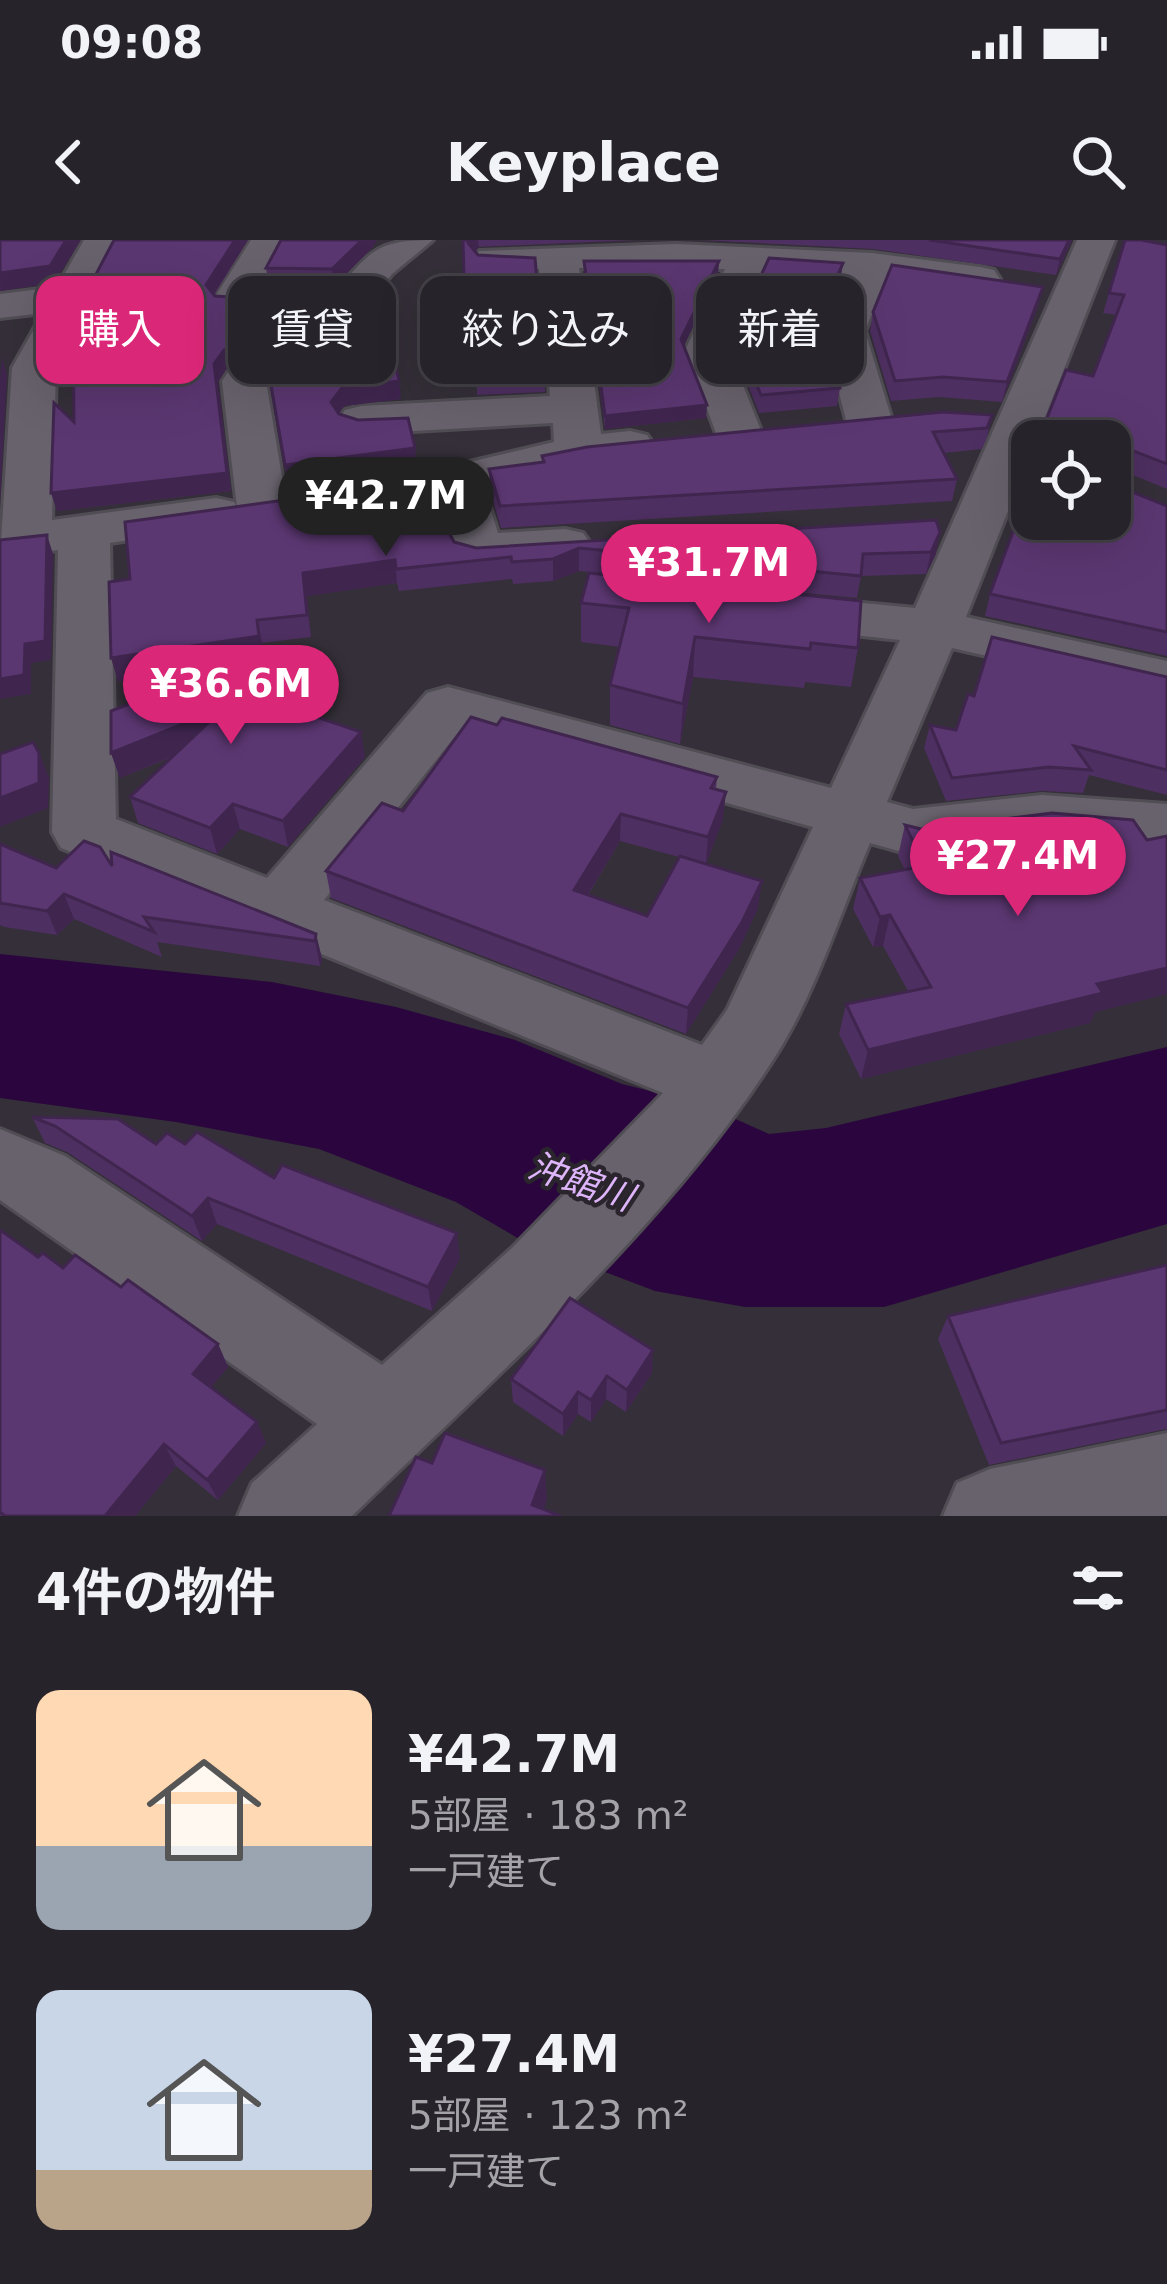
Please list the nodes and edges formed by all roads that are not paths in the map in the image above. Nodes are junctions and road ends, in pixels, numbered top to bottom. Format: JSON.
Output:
{"nodes":[{"id":1,"x":103,"y":240,"type":"edge"},
{"id":2,"x":270,"y":240,"type":"edge"},
{"id":3,"x":414,"y":240,"type":"edge"},
{"id":4,"x":1112,"y":241,"type":"edge"},
{"id":5,"x":558,"y":257,"type":"junction"},
{"id":6,"x":750,"y":259,"type":"junction"},
{"id":7,"x":493,"y":260,"type":"edge"},
{"id":8,"x":872,"y":265,"type":"junction"},
{"id":9,"x":86,"y":276,"type":"edge"},
{"id":10,"x":1043,"y":289,"type":"junction"},
{"id":11,"x":36,"y":302,"type":"edge"},
{"id":12,"x":0,"y":306,"type":"edge"},
{"id":13,"x":36,"y":355,"type":"edge"},
{"id":14,"x":36,"y":364,"type":"edge"},
{"id":15,"x":0,"y":368,"type":"edge"},
{"id":16,"x":244,"y":384,"type":"edge"},
{"id":17,"x":475,"y":412,"type":"junction"},
{"id":18,"x":361,"y":420,"type":"edge"},
{"id":19,"x":1015,"y":420,"type":"edge"},
{"id":20,"x":577,"y":429,"type":"junction"},
{"id":21,"x":785,"y":429,"type":"junction"},
{"id":22,"x":1011,"y":441,"type":"edge"},
{"id":23,"x":470,"y":477,"type":"junction"},
{"id":24,"x":262,"y":507,"type":"junction"},
{"id":25,"x":37,"y":537,"type":"edge"},
{"id":26,"x":615,"y":541,"type":"edge"},
{"id":27,"x":721,"y":605,"type":"edge"},
{"id":28,"x":933,"y":627,"type":"junction"},
{"id":29,"x":1167,"y":679,"type":"edge"},
{"id":30,"x":848,"y":814,"type":"junction"},
{"id":31,"x":1167,"y":826,"type":"edge"},
{"id":32,"x":279,"y":909,"type":"junction"},
{"id":33,"x":710,"y":1094,"type":"junction"},
{"id":34,"x":0,"y":1163,"type":"edge"},
{"id":35,"x":387,"y":1420,"type":"junction"},
{"id":36,"x":1167,"y":1479,"type":"edge"},
{"id":37,"x":285,"y":1516,"type":"edge"},
{"id":38,"x":990,"y":1516,"type":"edge"}],
"edges":[{"from":1,"to":9,"type":"street"},
{"from":2,"to":3,"type":"street"},
{"from":4,"to":10,"type":"street"},
{"from":5,"to":6,"type":"street"},
{"from":5,"to":7,"type":"street"},
{"from":5,"to":20,"type":"street"},
{"from":6,"to":8,"type":"street"},
{"from":6,"to":21,"type":"street"},
{"from":8,"to":10,"type":"street"},
{"from":8,"to":21,"type":"street"},
{"from":10,"to":19,"type":"street"},
{"from":11,"to":12,"type":"street"},
{"from":13,"to":15,"type":"street"},
{"from":14,"to":25,"type":"street"},
{"from":16,"to":24,"type":"street"},
{"from":17,"to":18,"type":"street"},
{"from":17,"to":20,"type":"street"},
{"from":17,"to":23,"type":"street"},
{"from":20,"to":21,"type":"street"},
{"from":20,"to":23,"type":"street"},
{"from":22,"to":28,"type":"street"},
{"from":23,"to":24,"type":"street"},
{"from":23,"to":26,"type":"street"},
{"from":24,"to":25,"type":"street"},
{"from":25,"to":32,"type":"street"},
{"from":27,"to":28,"type":"street"},
{"from":28,"to":29,"type":"street"},
{"from":28,"to":30,"type":"street"},
{"from":30,"to":31,"type":"street"},
{"from":30,"to":32,"type":"street"},
{"from":30,"to":33,"type":"street"},
{"from":32,"to":33,"type":"street"},
{"from":33,"to":35,"type":"street"},
{"from":34,"to":35,"type":"street"},
{"from":35,"to":37,"type":"street"},
{"from":36,"to":38,"type":"street"}]}
